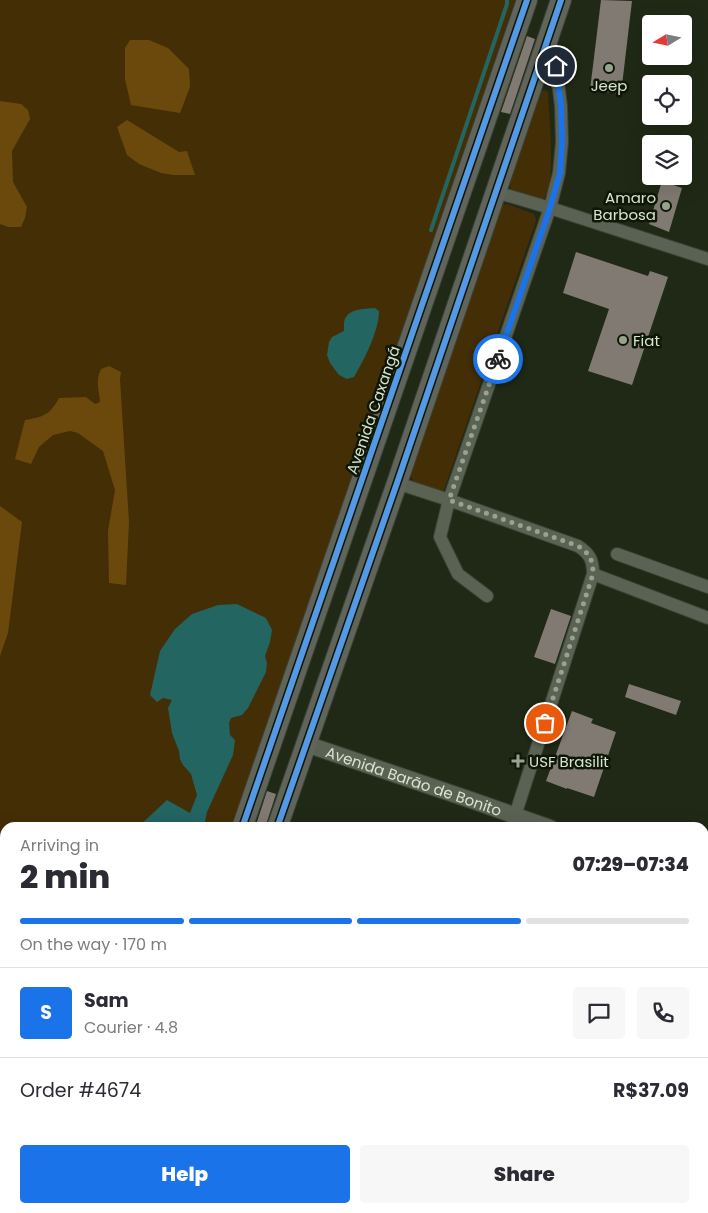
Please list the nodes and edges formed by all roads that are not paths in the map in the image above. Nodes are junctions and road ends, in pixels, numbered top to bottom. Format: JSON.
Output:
{"nodes":[{"id":1,"x":527,"y":0,"type":"edge"},
{"id":2,"x":561,"y":0,"type":"edge"},
{"id":3,"x":549,"y":36,"type":"junction"},
{"id":4,"x":496,"y":192,"type":"junction"},
{"id":5,"x":550,"y":208,"type":"junction"},
{"id":6,"x":708,"y":260,"type":"edge"},
{"id":7,"x":396,"y":483,"type":"junction"},
{"id":8,"x":449,"y":500,"type":"junction"},
{"id":9,"x":617,"y":554,"type":"dead end"},
{"id":10,"x":593,"y":574,"type":"junction"},
{"id":11,"x":708,"y":587,"type":"edge"},
{"id":12,"x":487,"y":596,"type":"dead end"},
{"id":13,"x":708,"y":618,"type":"edge"},
{"id":14,"x":306,"y":744,"type":"junction"},
{"id":15,"x":244,"y":822,"type":"edge"},
{"id":16,"x":279,"y":822,"type":"edge"},
{"id":17,"x":513,"y":822,"type":"edge"}],
"edges":[{"from":1,"to":15,"type":"main road","name":"Avenida Caxangá"},
{"from":2,"to":3,"type":"main road"},
{"from":3,"to":4,"type":"main road"},
{"from":3,"to":5,"type":"street"},
{"from":4,"to":5,"type":"street"},
{"from":4,"to":7,"type":"main road"},
{"from":5,"to":6,"type":"street"},
{"from":5,"to":8,"type":"street"},
{"from":7,"to":8,"type":"street"},
{"from":7,"to":14,"type":"main road"},
{"from":8,"to":10,"type":"street"},
{"from":8,"to":12,"type":"street"},
{"from":9,"to":11,"type":"street"},
{"from":10,"to":13,"type":"street"},
{"from":10,"to":17,"type":"street"},
{"from":14,"to":16,"type":"main road"},
{"from":14,"to":17,"type":"street","name":"Avenida Barão de Bonito"}]}
